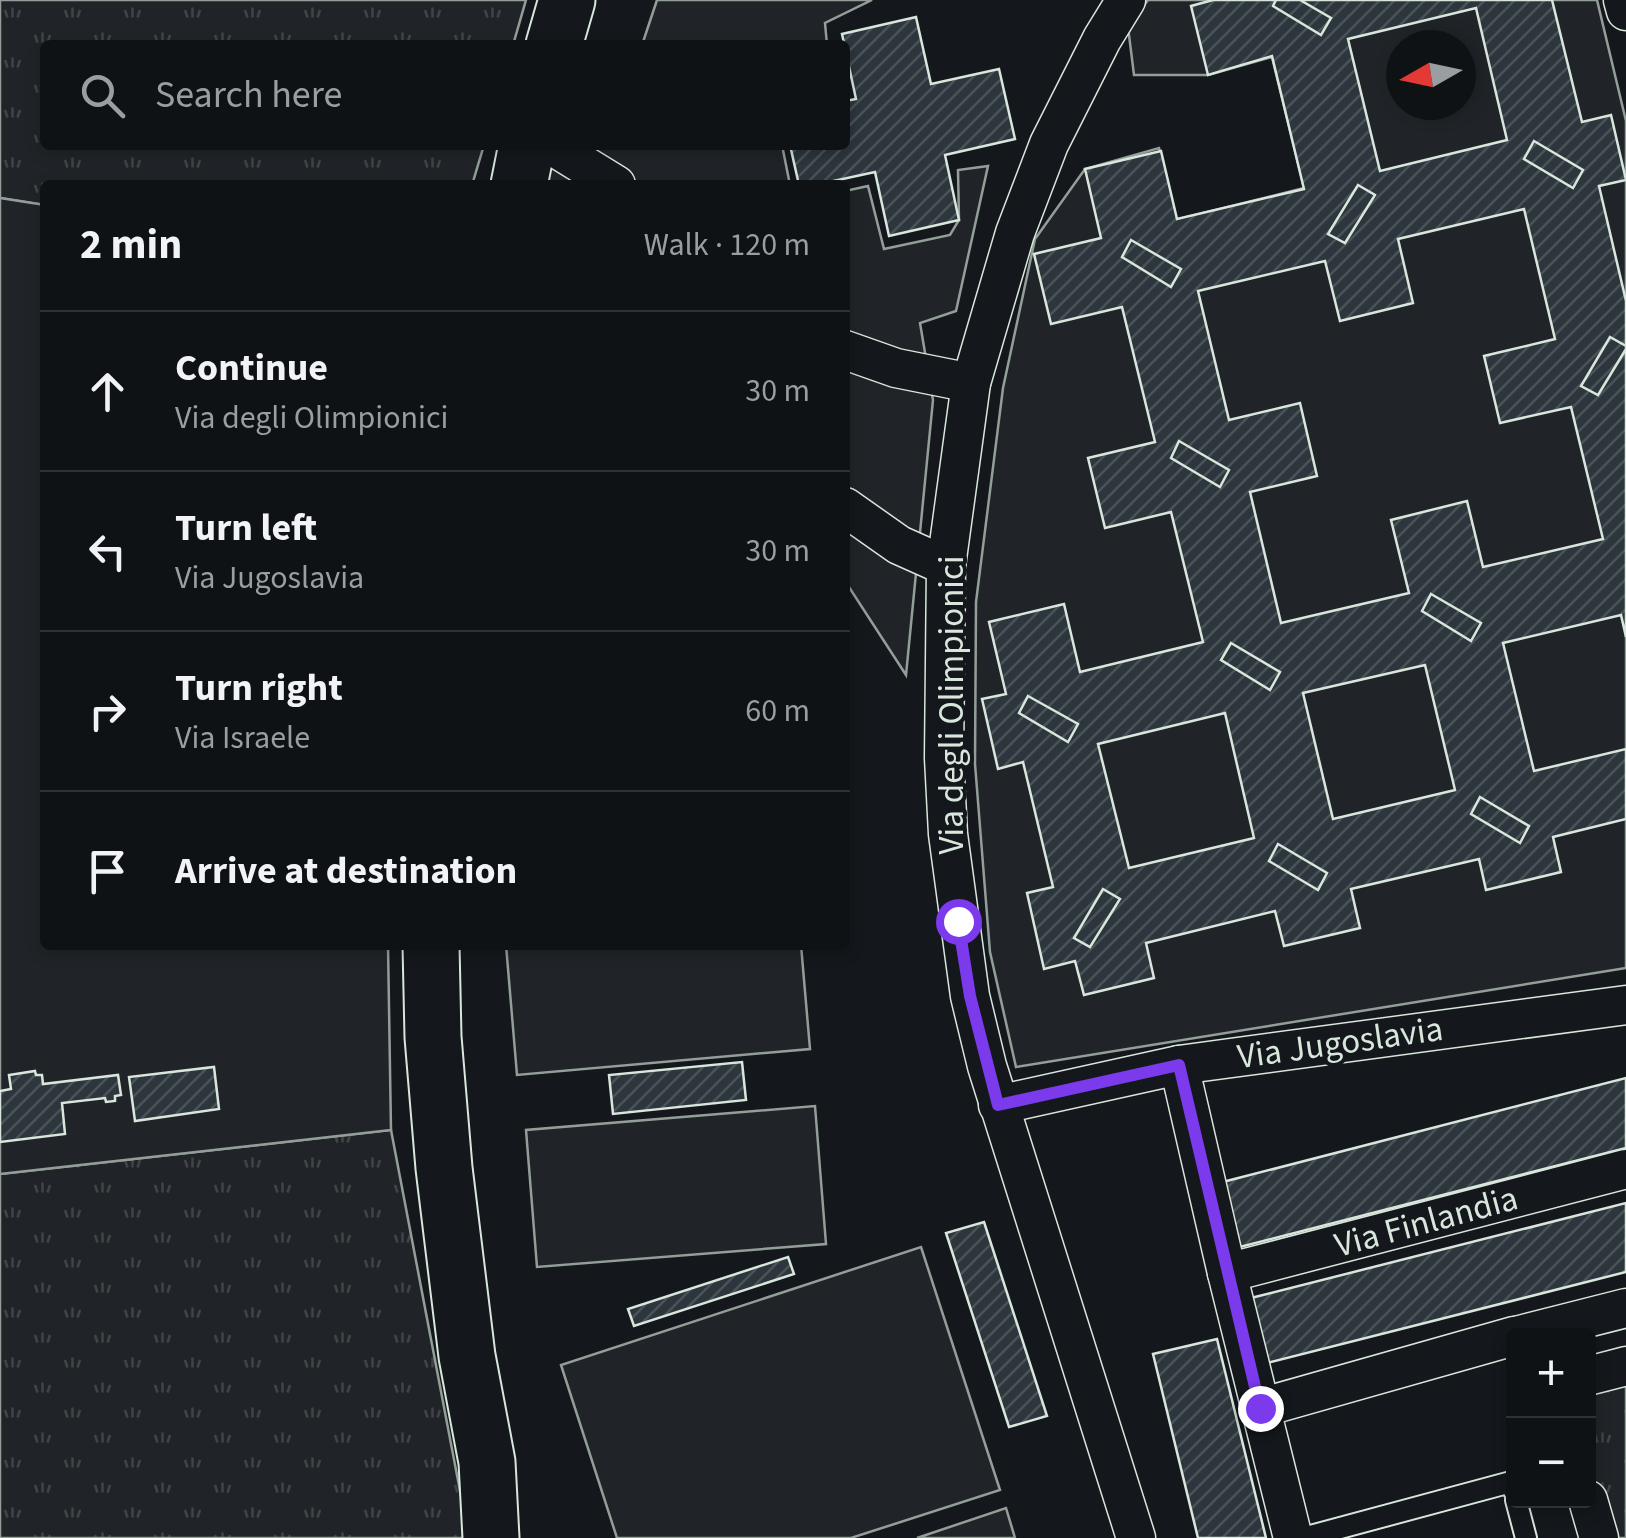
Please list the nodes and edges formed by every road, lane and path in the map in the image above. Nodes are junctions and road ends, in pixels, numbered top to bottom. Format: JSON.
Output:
{"nodes":[{"id":1,"x":567,"y":0,"type":"edge"},
{"id":2,"x":1126,"y":0,"type":"edge"},
{"id":3,"x":1624,"y":0,"type":"edge"},
{"id":4,"x":1626,"y":10,"type":"edge"},
{"id":5,"x":555,"y":40,"type":"edge"},
{"id":6,"x":526,"y":150,"type":"edge"},
{"id":7,"x":559,"y":150,"type":"edge"},
{"id":8,"x":519,"y":180,"type":"edge"},
{"id":9,"x":608,"y":180,"type":"edge"},
{"id":10,"x":850,"y":352,"type":"edge"},
{"id":11,"x":971,"y":382,"type":"junction"},
{"id":12,"x":850,"y":511,"type":"edge"},
{"id":13,"x":946,"y":566,"type":"junction"},
{"id":14,"x":430,"y":950,"type":"edge"},
{"id":15,"x":1626,"y":1004,"type":"edge"},
{"id":16,"x":1179,"y":1065,"type":"junction"},
{"id":17,"x":998,"y":1105,"type":"junction"},
{"id":18,"x":1626,"y":1169,"type":"edge"},
{"id":19,"x":1226,"y":1273,"type":"junction"},
{"id":20,"x":1626,"y":1308,"type":"edge"},
{"id":21,"x":1550,"y":1328,"type":"edge"},
{"id":22,"x":1506,"y":1340,"type":"edge"},
{"id":23,"x":1626,"y":1366,"type":"edge"},
{"id":24,"x":1596,"y":1374,"type":"edge"},
{"id":25,"x":1260,"y":1408,"type":"junction"},
{"id":26,"x":487,"y":1462,"type":"junction"},
{"id":27,"x":1506,"y":1483,"type":"edge"},
{"id":28,"x":1518,"y":1508,"type":"edge"},
{"id":29,"x":1590,"y":1508,"type":"edge"},
{"id":30,"x":491,"y":1538,"type":"edge"},
{"id":31,"x":514,"y":1538,"type":"edge"},
{"id":32,"x":1136,"y":1538,"type":"edge"},
{"id":33,"x":1293,"y":1538,"type":"edge"},
{"id":34,"x":1302,"y":1538,"type":"edge"},
{"id":35,"x":1526,"y":1538,"type":"edge"},
{"id":36,"x":1599,"y":1538,"type":"edge"}],
"edges":[{"from":1,"to":5,"type":"main road"},
{"from":2,"to":11,"type":"street","name":"Via degli Olimpionici"},
{"from":3,"to":4,"type":"street"},
{"from":6,"to":8,"type":"main road"},
{"from":7,"to":9,"type":"street"},
{"from":10,"to":11,"type":"street"},
{"from":11,"to":13,"type":"street","name":"Via degli Olimpionici"},
{"from":12,"to":13,"type":"street"},
{"from":13,"to":17,"type":"street","name":"Via degli Olimpionici"},
{"from":14,"to":26,"type":"main road"},
{"from":15,"to":16,"type":"street","name":"Via Jugoslavia"},
{"from":16,"to":17,"type":"street","name":"Via Jugoslavia"},
{"from":16,"to":19,"type":"street"},
{"from":17,"to":32,"type":"street","name":"Via degli Olimpionici"},
{"from":18,"to":19,"type":"street","name":"Via Finlandia"},
{"from":19,"to":25,"type":"street"},
{"from":20,"to":21,"type":"street"},
{"from":22,"to":25,"type":"street"},
{"from":23,"to":24,"type":"street"},
{"from":25,"to":33,"type":"street"},
{"from":26,"to":30,"type":"main road"},
{"from":26,"to":31,"type":"main road"},
{"from":27,"to":34,"type":"lane"},
{"from":28,"to":35,"type":"lane"},
{"from":29,"to":36,"type":"street"}]}
